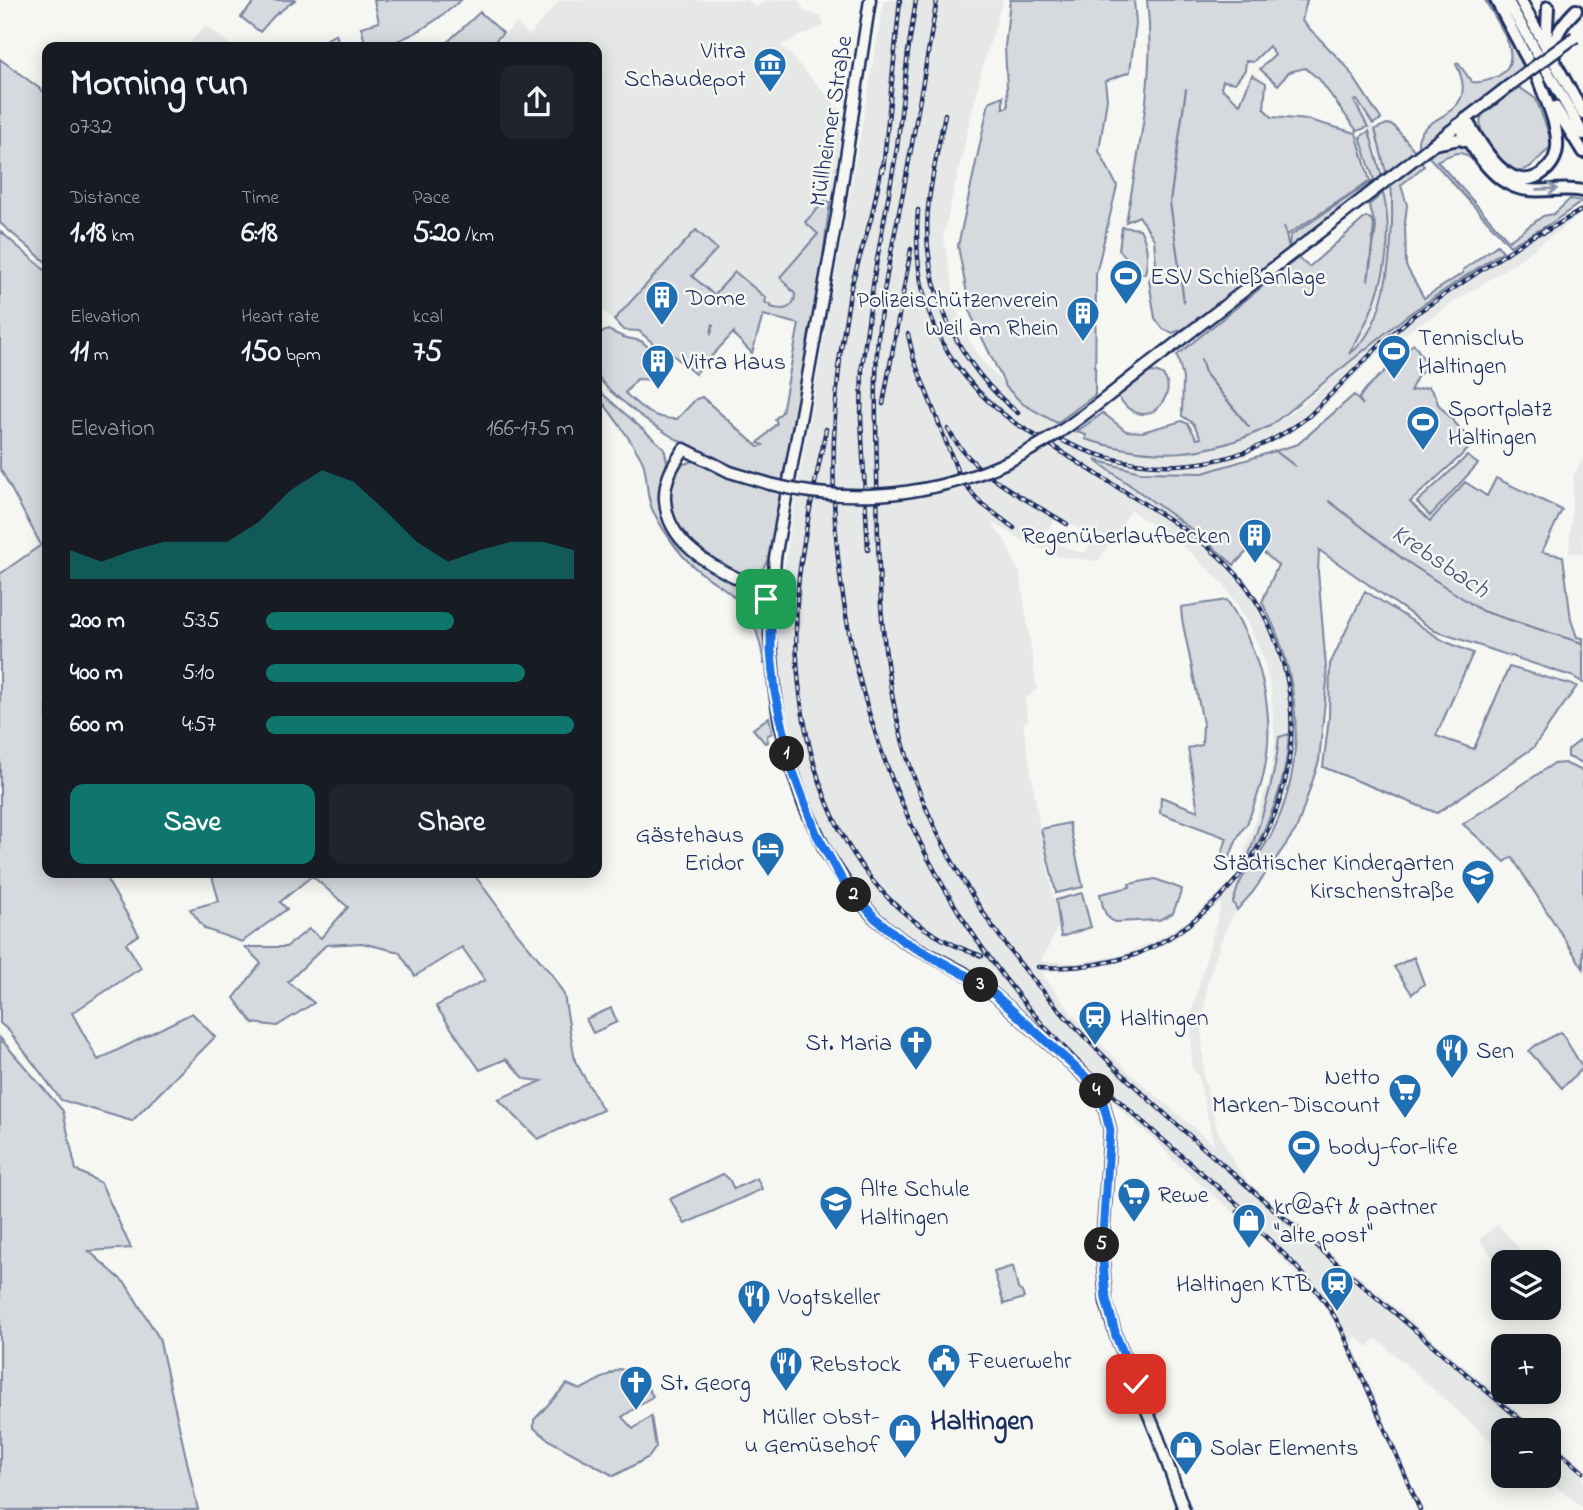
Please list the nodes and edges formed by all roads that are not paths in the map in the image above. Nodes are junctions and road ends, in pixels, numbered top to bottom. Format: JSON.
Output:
{"nodes":[{"id":1,"x":870,"y":0,"type":"edge"},
{"id":2,"x":1496,"y":0,"type":"edge"},
{"id":3,"x":1507,"y":0,"type":"edge"},
{"id":4,"x":1520,"y":0,"type":"edge"},
{"id":5,"x":1548,"y":7,"type":"dead end"},
{"id":6,"x":1576,"y":10,"type":"dead end"},
{"id":7,"x":1579,"y":35,"type":"edge"},
{"id":8,"x":1546,"y":48,"type":"junction"},
{"id":9,"x":1554,"y":63,"type":"junction"},
{"id":10,"x":1562,"y":75,"type":"junction"},
{"id":11,"x":1538,"y":78,"type":"junction"},
{"id":12,"x":1583,"y":97,"type":"edge"},
{"id":13,"x":1583,"y":113,"type":"edge"},
{"id":14,"x":1462,"y":122,"type":"junction"},
{"id":15,"x":1583,"y":134,"type":"edge"},
{"id":16,"x":1470,"y":142,"type":"junction"},
{"id":17,"x":1432,"y":146,"type":"junction"},
{"id":18,"x":1583,"y":152,"type":"edge"},
{"id":19,"x":1583,"y":191,"type":"edge"},
{"id":20,"x":775,"y":558,"type":"junction"},
{"id":21,"x":753,"y":583,"type":"junction"},
{"id":22,"x":772,"y":586,"type":"junction"},
{"id":23,"x":771,"y":605,"type":"junction"},
{"id":24,"x":1184,"y":1510,"type":"edge"}],
"edges":[{"from":1,"to":20,"type":"main road","name":"Müllheimer Straße"},
{"from":2,"to":11,"type":"highway"},
{"from":3,"to":15,"type":"highway"},
{"from":4,"to":8,"type":"highway"},
{"from":5,"to":8,"type":"highway"},
{"from":6,"to":9,"type":"highway"},
{"from":7,"to":14,"type":"main road","bridge":true},
{"from":8,"to":9,"type":"highway"},
{"from":9,"to":10,"type":"highway"},
{"from":10,"to":12,"type":"highway"},
{"from":10,"to":13,"type":"highway"},
{"from":11,"to":14,"type":"highway"},
{"from":11,"to":18,"type":"highway"},
{"from":14,"to":16,"type":"highway"},
{"from":14,"to":17,"type":"main road"},
{"from":16,"to":17,"type":"highway"},
{"from":16,"to":19,"type":"highway","one_way":true},
{"from":17,"to":21,"type":"main road","bridge":true},
{"from":20,"to":21,"type":"main road"},
{"from":20,"to":22,"type":"main road","name":"Müllheimer Straße"},
{"from":21,"to":22,"type":"main road"},
{"from":21,"to":23,"type":"main road"},
{"from":22,"to":23,"type":"main road","name":"Müllheimer Straße"},
{"from":23,"to":24,"type":"main road","name":"Müllheimer Straße"}]}
